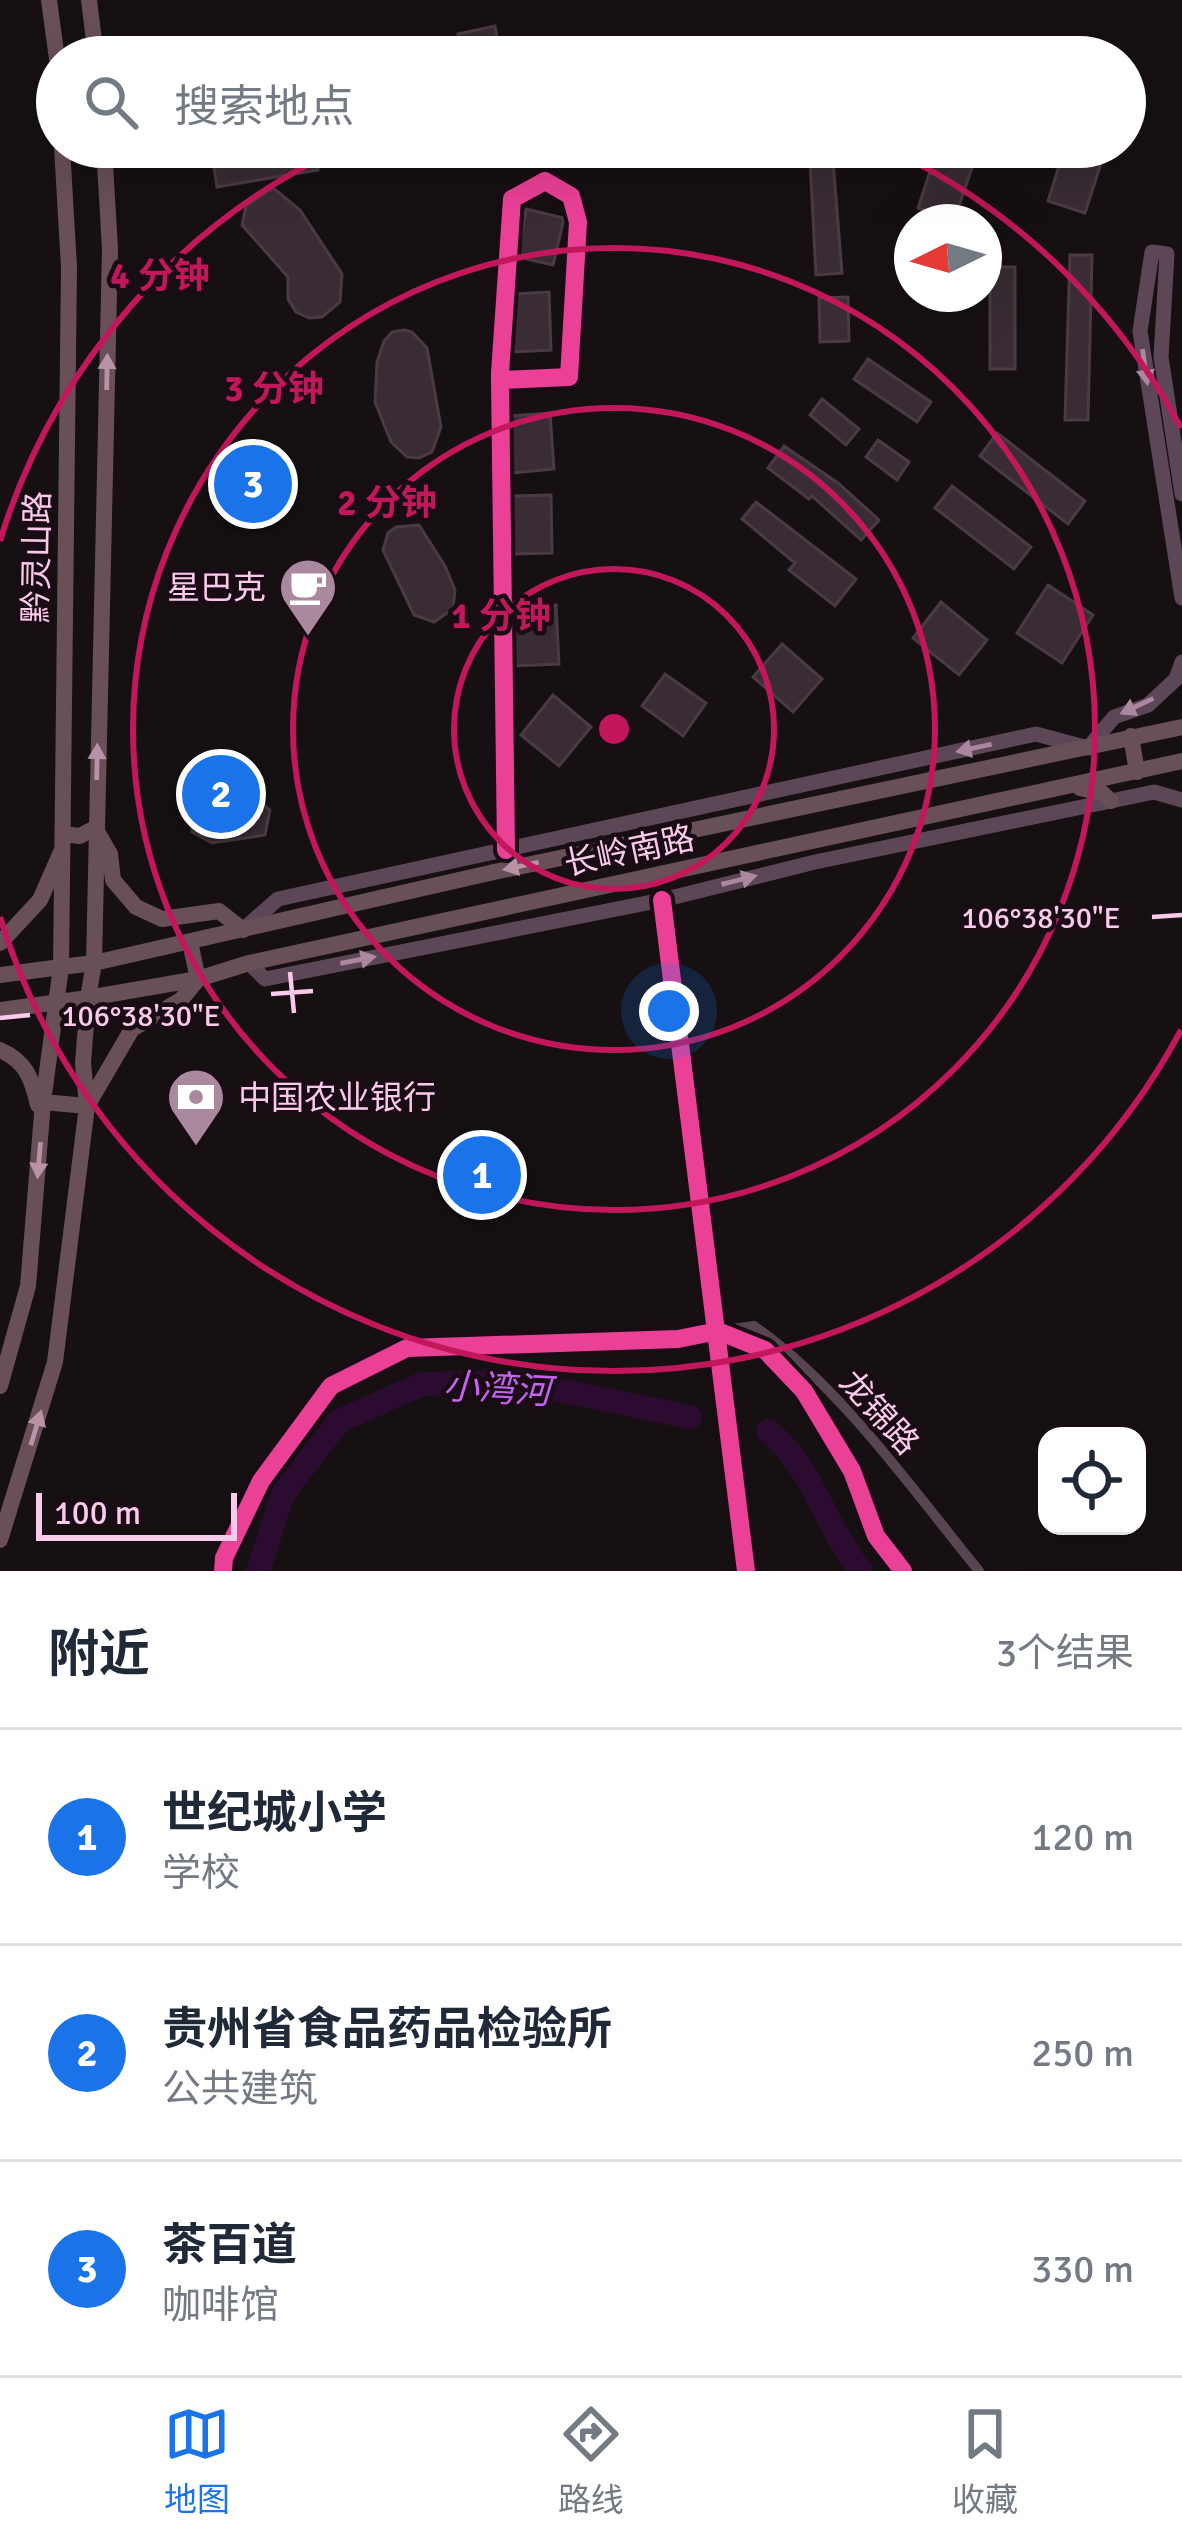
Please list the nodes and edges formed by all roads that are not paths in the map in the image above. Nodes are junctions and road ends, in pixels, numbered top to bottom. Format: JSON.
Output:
{"nodes":[{"id":1,"x":49,"y":0,"type":"edge"},
{"id":2,"x":89,"y":0,"type":"edge"},
{"id":3,"x":54,"y":36,"type":"edge"},
{"id":4,"x":93,"y":36,"type":"edge"},
{"id":5,"x":63,"y":168,"type":"edge"},
{"id":6,"x":105,"y":168,"type":"edge"},
{"id":7,"x":500,"y":380,"type":"junction"},
{"id":8,"x":1182,"y":494,"type":"edge"},
{"id":9,"x":1182,"y":598,"type":"edge"},
{"id":10,"x":1182,"y":662,"type":"edge"},
{"id":11,"x":1182,"y":727,"type":"edge"},
{"id":12,"x":1131,"y":736,"type":"junction"},
{"id":13,"x":1088,"y":748,"type":"junction"},
{"id":14,"x":1182,"y":761,"type":"edge"},
{"id":15,"x":1137,"y":772,"type":"junction"},
{"id":16,"x":1073,"y":786,"type":"junction"},
{"id":17,"x":1182,"y":800,"type":"edge"},
{"id":18,"x":1111,"y":801,"type":"junction"},
{"id":19,"x":95,"y":828,"type":"junction"},
{"id":20,"x":63,"y":840,"type":"junction"},
{"id":21,"x":506,"y":850,"type":"junction"},
{"id":22,"x":662,"y":900,"type":"junction"},
{"id":23,"x":243,"y":930,"type":"junction"},
{"id":24,"x":190,"y":942,"type":"junction"},
{"id":25,"x":0,"y":944,"type":"edge"},
{"id":26,"x":94,"y":963,"type":"junction"},
{"id":27,"x":249,"y":963,"type":"junction"},
{"id":28,"x":61,"y":967,"type":"junction"},
{"id":29,"x":0,"y":975,"type":"edge"},
{"id":30,"x":198,"y":979,"type":"junction"},
{"id":31,"x":88,"y":998,"type":"junction"},
{"id":32,"x":56,"y":1002,"type":"junction"},
{"id":33,"x":0,"y":1010,"type":"edge"},
{"id":34,"x":0,"y":1050,"type":"edge"},
{"id":35,"x":87,"y":1106,"type":"junction"},
{"id":36,"x":43,"y":1112,"type":"junction"},
{"id":37,"x":718,"y":1330,"type":"junction"},
{"id":38,"x":0,"y":1386,"type":"edge"},
{"id":39,"x":0,"y":1540,"type":"edge"},
{"id":40,"x":746,"y":1571,"type":"edge"},
{"id":41,"x":979,"y":1571,"type":"edge"}],
"edges":[{"from":1,"to":3,"type":"main road"},
{"from":2,"to":4,"type":"main road"},
{"from":5,"to":20,"type":"main road","name":"黔灵山路"},
{"from":19,"to":6,"type":"main road","name":"黔灵山路","one_way":true},
{"from":7,"to":7,"type":"street"},
{"from":7,"to":21,"type":"street"},
{"from":8,"to":9,"type":"main road","one_way":true},
{"from":10,"to":13,"type":"main road","one_way":true},
{"from":11,"to":12,"type":"main road","name":"长岭南路"},
{"from":12,"to":13,"type":"main road","name":"长岭南路"},
{"from":12,"to":15,"type":"main road"},
{"from":13,"to":21,"type":"main road","one_way":true},
{"from":13,"to":23,"type":"main road","name":"长岭南路","one_way":true},
{"from":14,"to":15,"type":"main road","name":"长岭南路"},
{"from":15,"to":16,"type":"main road","name":"长岭南路"},
{"from":15,"to":18,"type":"main road"},
{"from":16,"to":18,"type":"main road"},
{"from":16,"to":27,"type":"main road","name":"长岭南路"},
{"from":17,"to":18,"type":"main road"},
{"from":22,"to":18,"type":"main road","one_way":true},
{"from":19,"to":20,"type":"main road"},
{"from":19,"to":23,"type":"main road"},
{"from":19,"to":26,"type":"main road","name":"黔灵山路"},
{"from":20,"to":25,"type":"main road"},
{"from":20,"to":28,"type":"main road","name":"黔灵山路"},
{"from":21,"to":23,"type":"main road"},
{"from":27,"to":22,"type":"main road","one_way":true},
{"from":22,"to":37,"type":"street"},
{"from":23,"to":24,"type":"main road","name":"长岭南路"},
{"from":24,"to":26,"type":"main road","name":"长岭南路"},
{"from":24,"to":30,"type":"main road"},
{"from":26,"to":28,"type":"main road","name":"长岭南路"},
{"from":26,"to":31,"type":"main road","name":"黔灵山路"},
{"from":27,"to":30,"type":"main road","name":"长岭南路"},
{"from":28,"to":29,"type":"main road"},
{"from":28,"to":32,"type":"main road","name":"黔灵山路"},
{"from":30,"to":31,"type":"main road","name":"长岭南路"},
{"from":30,"to":35,"type":"main road"},
{"from":31,"to":32,"type":"main road","name":"长岭南路"},
{"from":31,"to":35,"type":"main road"},
{"from":32,"to":33,"type":"main road"},
{"from":32,"to":36,"type":"main road"},
{"from":34,"to":36,"type":"main road"},
{"from":35,"to":36,"type":"main road"},
{"from":39,"to":35,"type":"main road","one_way":true},
{"from":36,"to":38,"type":"main road","one_way":true},
{"from":37,"to":40,"type":"street"},
{"from":37,"to":41,"type":"street","name":"龙锦路"}]}
